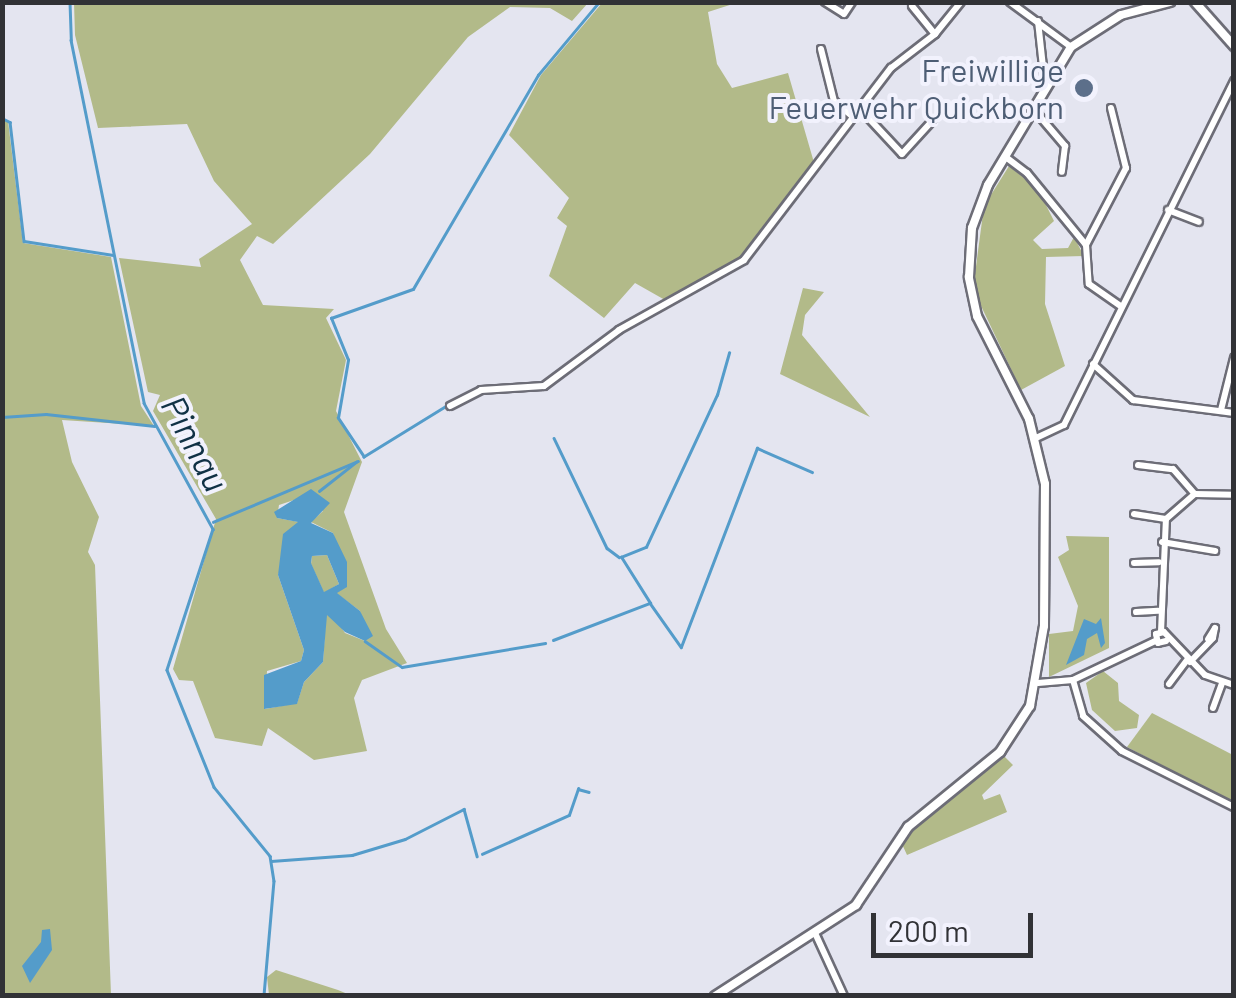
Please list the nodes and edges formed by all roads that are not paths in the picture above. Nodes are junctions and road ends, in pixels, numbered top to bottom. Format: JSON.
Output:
{"nodes":[{"id":1,"x":826,"y":2,"type":"edge"},
{"id":2,"x":852,"y":2,"type":"edge"},
{"id":3,"x":962,"y":2,"type":"edge"},
{"id":4,"x":1010,"y":2,"type":"edge"},
{"id":5,"x":1150,"y":2,"type":"edge"},
{"id":6,"x":1170,"y":2,"type":"edge"},
{"id":7,"x":1195,"y":2,"type":"edge"},
{"id":8,"x":1203,"y":2,"type":"edge"},
{"id":9,"x":912,"y":6,"type":"dead end"},
{"id":10,"x":1140,"y":8,"type":"junction"},
{"id":11,"x":1038,"y":20,"type":"junction"},
{"id":12,"x":935,"y":34,"type":"junction"},
{"id":13,"x":1225,"y":35,"type":"junction"},
{"id":14,"x":1234,"y":46,"type":"edge"},
{"id":15,"x":1072,"y":47,"type":"junction"},
{"id":16,"x":821,"y":49,"type":"dead end"},
{"id":17,"x":1044,"y":76,"type":"dead end"},
{"id":18,"x":1234,"y":81,"type":"edge"},
{"id":19,"x":1111,"y":108,"type":"dead end"},
{"id":20,"x":860,"y":110,"type":"junction"},
{"id":21,"x":1036,"y":112,"type":"junction"},
{"id":22,"x":854,"y":118,"type":"junction"},
{"id":23,"x":933,"y":120,"type":"dead end"},
{"id":24,"x":1006,"y":158,"type":"junction"},
{"id":25,"x":1062,"y":172,"type":"dead end"},
{"id":26,"x":1168,"y":210,"type":"junction"},
{"id":27,"x":1199,"y":222,"type":"dead end"},
{"id":28,"x":1086,"y":246,"type":"junction"},
{"id":29,"x":1120,"y":306,"type":"junction"},
{"id":30,"x":1234,"y":358,"type":"edge"},
{"id":31,"x":1092,"y":364,"type":"junction"},
{"id":32,"x":450,"y":406,"type":"dead end"},
{"id":33,"x":1222,"y":410,"type":"junction"},
{"id":34,"x":1234,"y":413,"type":"edge"},
{"id":35,"x":1036,"y":438,"type":"junction"},
{"id":36,"x":1138,"y":465,"type":"dead end"},
{"id":37,"x":1195,"y":494,"type":"junction"},
{"id":38,"x":1234,"y":496,"type":"edge"},
{"id":39,"x":1134,"y":514,"type":"dead end"},
{"id":40,"x":1166,"y":519,"type":"junction"},
{"id":41,"x":1162,"y":542,"type":"junction"},
{"id":42,"x":1215,"y":551,"type":"dead end"},
{"id":43,"x":1159,"y":562,"type":"junction"},
{"id":44,"x":1134,"y":564,"type":"dead end"},
{"id":45,"x":1158,"y":611,"type":"junction"},
{"id":46,"x":1136,"y":612,"type":"dead end"},
{"id":47,"x":1160,"y":632,"type":"junction"},
{"id":48,"x":1208,"y":639,"type":"dead end"},
{"id":49,"x":1156,"y":640,"type":"junction"},
{"id":50,"x":1166,"y":641,"type":"junction"},
{"id":51,"x":1188,"y":661,"type":"junction"},
{"id":52,"x":1072,"y":680,"type":"junction"},
{"id":53,"x":1038,"y":683,"type":"junction"},
{"id":54,"x":1222,"y":683,"type":"junction"},
{"id":55,"x":1169,"y":684,"type":"dead end"},
{"id":56,"x":1234,"y":685,"type":"edge"},
{"id":57,"x":1213,"y":708,"type":"dead end"},
{"id":58,"x":1234,"y":807,"type":"edge"},
{"id":59,"x":815,"y":934,"type":"junction"},
{"id":60,"x":715,"y":996,"type":"edge"},
{"id":61,"x":844,"y":996,"type":"edge"}],
"edges":[{"from":1,"to":2,"type":"street"},
{"from":3,"to":12,"type":"street"},
{"from":4,"to":11,"type":"street"},
{"from":5,"to":10,"type":"main road"},
{"from":6,"to":10,"type":"main road"},
{"from":7,"to":13,"type":"main road"},
{"from":8,"to":13,"type":"main road"},
{"from":9,"to":12,"type":"street"},
{"from":10,"to":15,"type":"main road"},
{"from":11,"to":15,"type":"street"},
{"from":11,"to":17,"type":"street"},
{"from":12,"to":20,"type":"street"},
{"from":13,"to":14,"type":"main road"},
{"from":15,"to":21,"type":"main road"},
{"from":16,"to":22,"type":"street"},
{"from":18,"to":26,"type":"street"},
{"from":19,"to":28,"type":"street"},
{"from":20,"to":22,"type":"street"},
{"from":20,"to":23,"type":"street"},
{"from":21,"to":24,"type":"main road"},
{"from":21,"to":25,"type":"street"},
{"from":22,"to":32,"type":"street"},
{"from":24,"to":28,"type":"street"},
{"from":24,"to":35,"type":"main road"},
{"from":26,"to":27,"type":"street"},
{"from":26,"to":29,"type":"street"},
{"from":28,"to":29,"type":"street"},
{"from":29,"to":31,"type":"street"},
{"from":30,"to":33,"type":"street"},
{"from":31,"to":33,"type":"street"},
{"from":31,"to":35,"type":"street"},
{"from":33,"to":34,"type":"street"},
{"from":35,"to":53,"type":"main road"},
{"from":36,"to":37,"type":"street"},
{"from":37,"to":38,"type":"street"},
{"from":37,"to":40,"type":"street"},
{"from":39,"to":40,"type":"street"},
{"from":40,"to":41,"type":"street"},
{"from":41,"to":42,"type":"street"},
{"from":41,"to":43,"type":"street"},
{"from":43,"to":44,"type":"street"},
{"from":43,"to":45,"type":"street"},
{"from":45,"to":46,"type":"street"},
{"from":45,"to":47,"type":"street"},
{"from":47,"to":49,"type":"street"},
{"from":47,"to":50,"type":"street"},
{"from":48,"to":51,"type":"street"},
{"from":49,"to":50,"type":"street"},
{"from":49,"to":52,"type":"street"},
{"from":50,"to":51,"type":"street"},
{"from":51,"to":54,"type":"street"},
{"from":51,"to":55,"type":"street"},
{"from":52,"to":53,"type":"street"},
{"from":52,"to":58,"type":"street"},
{"from":53,"to":59,"type":"main road"},
{"from":54,"to":56,"type":"street"},
{"from":54,"to":57,"type":"street"},
{"from":59,"to":60,"type":"main road"},
{"from":59,"to":61,"type":"street"}]}
